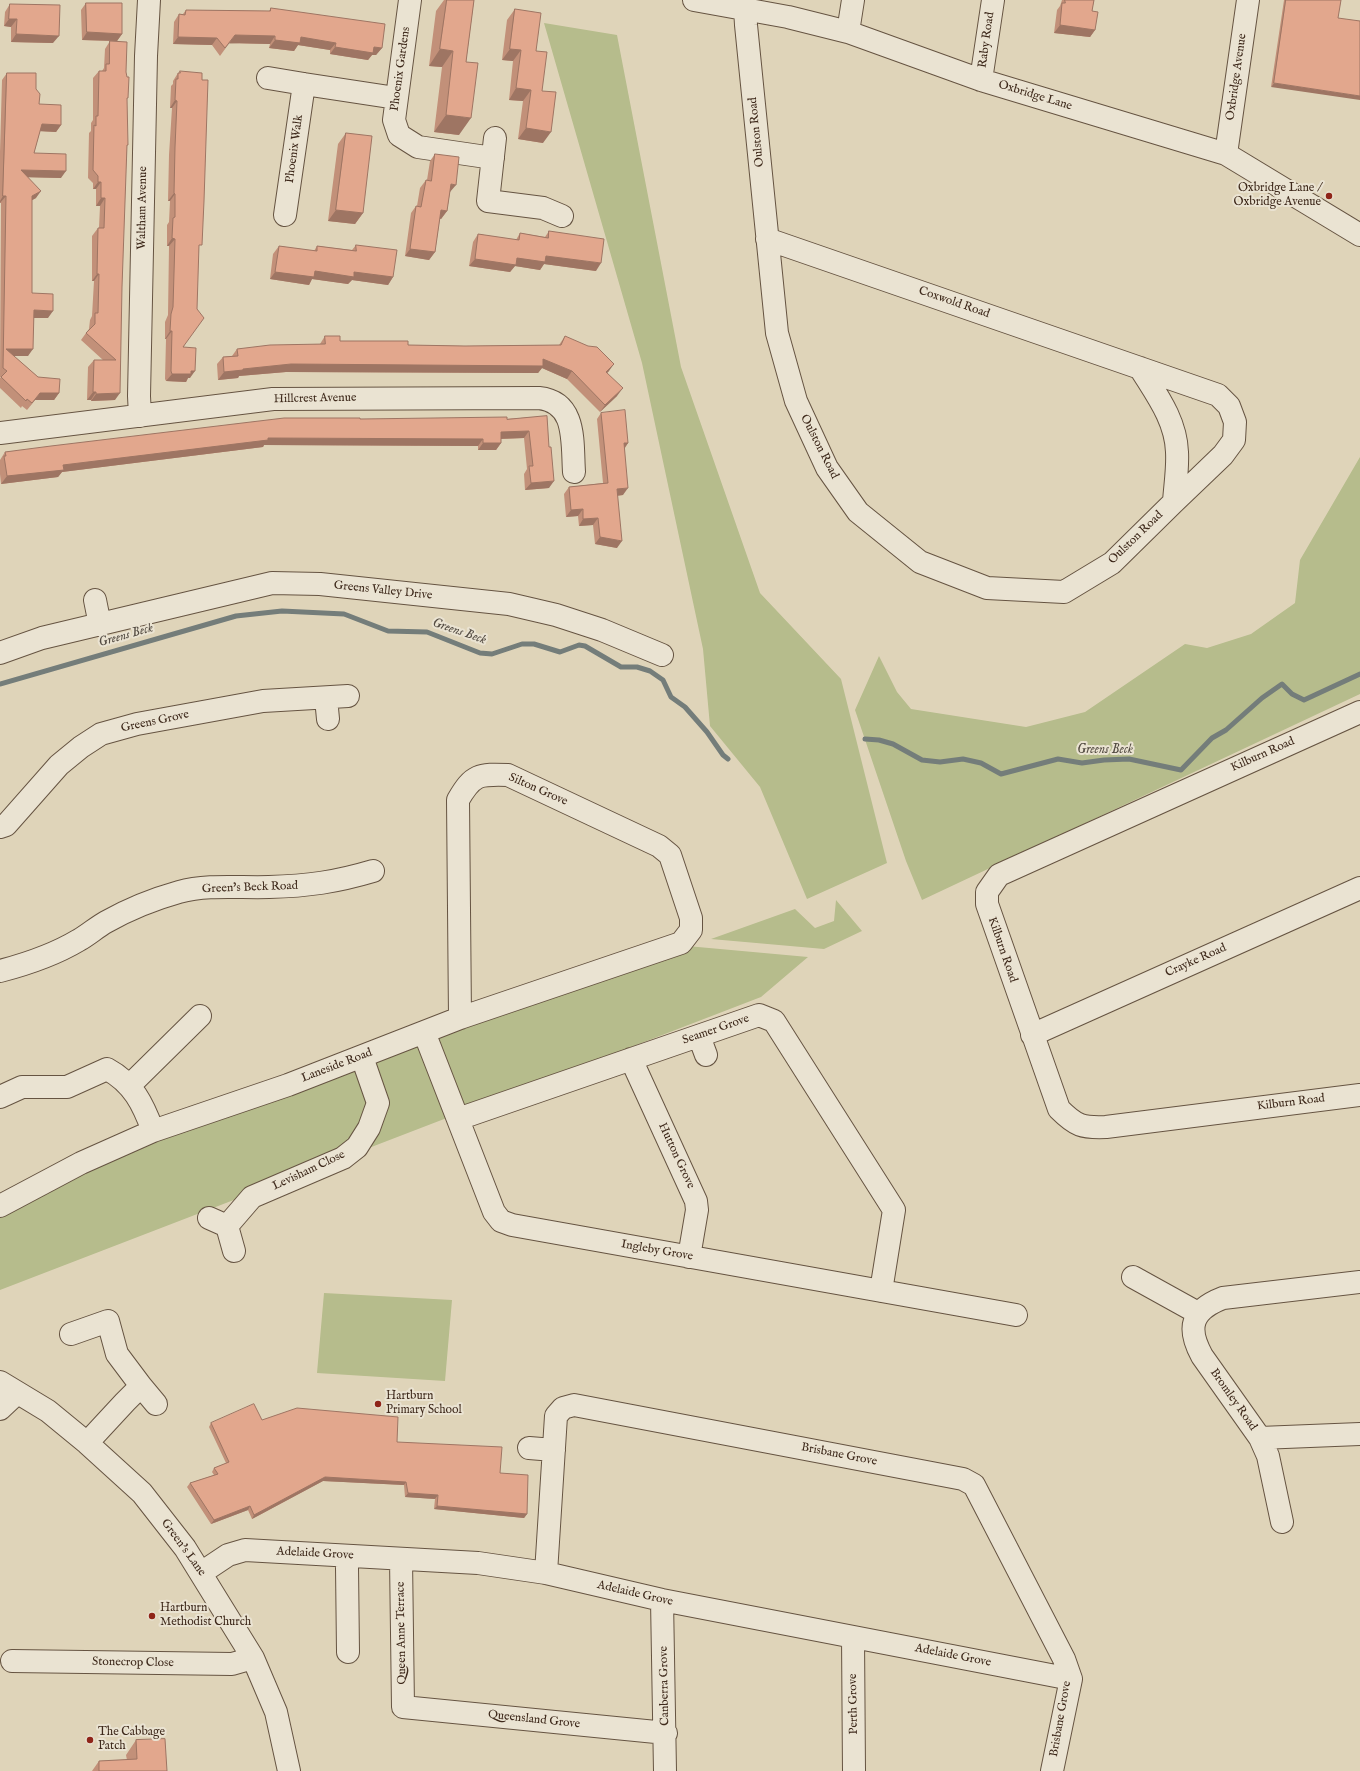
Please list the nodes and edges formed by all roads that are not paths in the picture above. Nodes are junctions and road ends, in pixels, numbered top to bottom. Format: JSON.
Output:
{"nodes":[{"id":1,"x":149,"y":0,"type":"edge"},
{"id":2,"x":410,"y":0,"type":"edge"},
{"id":3,"x":694,"y":0,"type":"edge"},
{"id":4,"x":853,"y":0,"type":"edge"},
{"id":5,"x":993,"y":0,"type":"edge"},
{"id":6,"x":1248,"y":0,"type":"edge"},
{"id":7,"x":745,"y":8,"type":"junction"},
{"id":8,"x":848,"y":32,"type":"junction"},
{"id":9,"x":268,"y":78,"type":"dead end"},
{"id":10,"x":981,"y":80,"type":"junction"},
{"id":11,"x":304,"y":84,"type":"junction"},
{"id":12,"x":396,"y":98,"type":"junction"},
{"id":13,"x":1226,"y":154,"type":"junction"},
{"id":14,"x":285,"y":215,"type":"dead end"},
{"id":15,"x":562,"y":216,"type":"dead end"},
{"id":16,"x":1360,"y":235,"type":"edge"},
{"id":17,"x":767,"y":239,"type":"junction"},
{"id":18,"x":1140,"y":368,"type":"junction"},
{"id":19,"x":140,"y":416,"type":"junction"},
{"id":20,"x":0,"y":433,"type":"edge"},
{"id":21,"x":574,"y":472,"type":"dead end"},
{"id":22,"x":1174,"y":502,"type":"junction"},
{"id":23,"x":95,"y":600,"type":"dead end"},
{"id":24,"x":100,"y":625,"type":"junction"},
{"id":25,"x":0,"y":653,"type":"edge"},
{"id":26,"x":662,"y":655,"type":"dead end"},
{"id":27,"x":334,"y":704,"type":"dead end"},
{"id":28,"x":1360,"y":712,"type":"edge"},
{"id":29,"x":0,"y":827,"type":"edge"},
{"id":30,"x":373,"y":871,"type":"dead end"},
{"id":31,"x":1360,"y":888,"type":"edge"},
{"id":32,"x":681,"y":943,"type":"joint"},
{"id":33,"x":0,"y":971,"type":"edge"},
{"id":34,"x":200,"y":1016,"type":"dead end"},
{"id":35,"x":460,"y":1018,"type":"junction"},
{"id":36,"x":424,"y":1032,"type":"junction"},
{"id":37,"x":1032,"y":1035,"type":"junction"},
{"id":38,"x":362,"y":1057,"type":"junction"},
{"id":39,"x":631,"y":1059,"type":"junction"},
{"id":40,"x":130,"y":1085,"type":"junction"},
{"id":41,"x":1360,"y":1094,"type":"edge"},
{"id":42,"x":0,"y":1097,"type":"edge"},
{"id":43,"x":458,"y":1119,"type":"junction"},
{"id":44,"x":153,"y":1131,"type":"junction"},
{"id":45,"x":0,"y":1206,"type":"edge"},
{"id":46,"x":234,"y":1251,"type":"dead end"},
{"id":47,"x":689,"y":1257,"type":"junction"},
{"id":48,"x":1134,"y":1276,"type":"dead end"},
{"id":49,"x":1360,"y":1282,"type":"edge"},
{"id":50,"x":881,"y":1291,"type":"junction"},
{"id":51,"x":1198,"y":1313,"type":"junction"},
{"id":52,"x":1016,"y":1316,"type":"dead end"},
{"id":53,"x":71,"y":1334,"type":"dead end"},
{"id":54,"x":141,"y":1386,"type":"junction"},
{"id":55,"x":8,"y":1387,"type":"edge"},
{"id":56,"x":156,"y":1404,"type":"dead end"},
{"id":57,"x":0,"y":1409,"type":"edge"},
{"id":58,"x":1360,"y":1434,"type":"edge"},
{"id":59,"x":1260,"y":1438,"type":"junction"},
{"id":60,"x":87,"y":1443,"type":"junction"},
{"id":61,"x":529,"y":1448,"type":"dead end"},
{"id":62,"x":554,"y":1450,"type":"junction"},
{"id":63,"x":1282,"y":1522,"type":"dead end"},
{"id":64,"x":402,"y":1559,"type":"junction"},
{"id":65,"x":347,"y":1567,"type":"dead end"},
{"id":66,"x":201,"y":1573,"type":"junction"},
{"id":67,"x":546,"y":1573,"type":"junction"},
{"id":68,"x":662,"y":1600,"type":"junction"},
{"id":69,"x":853,"y":1637,"type":"junction"},
{"id":70,"x":348,"y":1652,"type":"dead end"},
{"id":71,"x":253,"y":1658,"type":"junction"},
{"id":72,"x":12,"y":1661,"type":"dead end"},
{"id":73,"x":1071,"y":1679,"type":"junction"},
{"id":74,"x":403,"y":1707,"type":"joint"},
{"id":75,"x":666,"y":1733,"type":"junction"},
{"id":76,"x":289,"y":1771,"type":"edge"},
{"id":77,"x":665,"y":1771,"type":"edge"},
{"id":78,"x":854,"y":1771,"type":"edge"},
{"id":79,"x":1052,"y":1771,"type":"edge"}],
"edges":[{"from":1,"to":19,"type":"street","name":"Waltham Avenue"},
{"from":2,"to":12,"type":"street","name":"Phoenix Gardens"},
{"from":3,"to":7,"type":"street","name":"Oxbridge Lane"},
{"from":4,"to":8,"type":"street"},
{"from":5,"to":10,"type":"street","name":"Raby Road"},
{"from":6,"to":13,"type":"street","name":"Oxbridge Avenue"},
{"from":7,"to":8,"type":"street","name":"Oxbridge Lane"},
{"from":7,"to":17,"type":"street","name":"Oulston Road"},
{"from":8,"to":10,"type":"street","name":"Oxbridge Lane"},
{"from":9,"to":11,"type":"street"},
{"from":10,"to":13,"type":"street","name":"Oxbridge Lane"},
{"from":11,"to":12,"type":"street"},
{"from":11,"to":14,"type":"street","name":"Phoenix Walk"},
{"from":12,"to":15,"type":"street","name":"Phoenix Gardens"},
{"from":13,"to":16,"type":"street","name":"Oxbridge Lane"},
{"from":17,"to":18,"type":"street","name":"Coxwold Road"},
{"from":17,"to":22,"type":"street","name":"Oulston Road"},
{"from":18,"to":22,"type":"street"},
{"from":18,"to":22,"type":"street","name":"Coxwold Road"},
{"from":19,"to":20,"type":"street","name":"Hillcrest Avenue"},
{"from":19,"to":21,"type":"street","name":"Hillcrest Avenue"},
{"from":23,"to":24,"type":"street"},
{"from":24,"to":25,"type":"street","name":"Greens Valley Drive"},
{"from":24,"to":26,"type":"street","name":"Greens Valley Drive"},
{"from":27,"to":29,"type":"street","name":"Greens Grove"},
{"from":28,"to":37,"type":"street","name":"Kilburn Road"},
{"from":30,"to":33,"type":"street","name":"Green's Beck Road"},
{"from":31,"to":37,"type":"street","name":"Crayke Road"},
{"from":32,"to":35,"type":"street","name":"Laneside Road"},
{"from":32,"to":35,"type":"street","name":"Silton Grove"},
{"from":34,"to":40,"type":"street"},
{"from":35,"to":36,"type":"street","name":"Laneside Road"},
{"from":36,"to":38,"type":"street","name":"Laneside Road"},
{"from":36,"to":43,"type":"street","name":"Ingleby Grove"},
{"from":37,"to":41,"type":"street","name":"Kilburn Road"},
{"from":38,"to":44,"type":"street","name":"Laneside Road"},
{"from":38,"to":46,"type":"street","name":"Levisham Close"},
{"from":39,"to":43,"type":"street","name":"Seamer Grove"},
{"from":39,"to":47,"type":"street","name":"Hutton Grove"},
{"from":39,"to":50,"type":"street","name":"Seamer Grove"},
{"from":40,"to":42,"type":"street"},
{"from":40,"to":44,"type":"street"},
{"from":43,"to":47,"type":"street","name":"Ingleby Grove"},
{"from":44,"to":45,"type":"street","name":"Laneside Road"},
{"from":47,"to":50,"type":"street","name":"Ingleby Grove"},
{"from":48,"to":51,"type":"street"},
{"from":49,"to":51,"type":"street"},
{"from":50,"to":52,"type":"street","name":"Ingleby Grove"},
{"from":51,"to":59,"type":"street","name":"Bromley Road"},
{"from":53,"to":54,"type":"street"},
{"from":54,"to":56,"type":"street"},
{"from":54,"to":60,"type":"street"},
{"from":55,"to":57,"type":"street"},
{"from":55,"to":60,"type":"street","name":"Green's Lane"},
{"from":58,"to":59,"type":"street","name":"Bromley Road"},
{"from":59,"to":63,"type":"street"},
{"from":60,"to":66,"type":"street","name":"Green's Lane"},
{"from":61,"to":62,"type":"street"},
{"from":62,"to":67,"type":"street","name":"Brisbane Grove"},
{"from":62,"to":73,"type":"street","name":"Brisbane Grove"},
{"from":64,"to":66,"type":"street","name":"Adelaide Grove"},
{"from":64,"to":67,"type":"street","name":"Adelaide Grove"},
{"from":64,"to":74,"type":"street","name":"Queen Anne Terrace"},
{"from":65,"to":70,"type":"street"},
{"from":66,"to":71,"type":"street","name":"Green's Lane"},
{"from":67,"to":68,"type":"street","name":"Adelaide Grove"},
{"from":68,"to":69,"type":"street","name":"Adelaide Grove"},
{"from":68,"to":75,"type":"street","name":"Canberra Grove"},
{"from":69,"to":73,"type":"street","name":"Adelaide Grove"},
{"from":69,"to":78,"type":"street","name":"Perth Grove"},
{"from":71,"to":72,"type":"street","name":"Stonecrop Close"},
{"from":71,"to":76,"type":"street","name":"Green's Lane"},
{"from":73,"to":79,"type":"street","name":"Brisbane Grove"},
{"from":74,"to":75,"type":"street","name":"Queensland Grove"},
{"from":75,"to":77,"type":"street","name":"Canberra Grove"}]}
